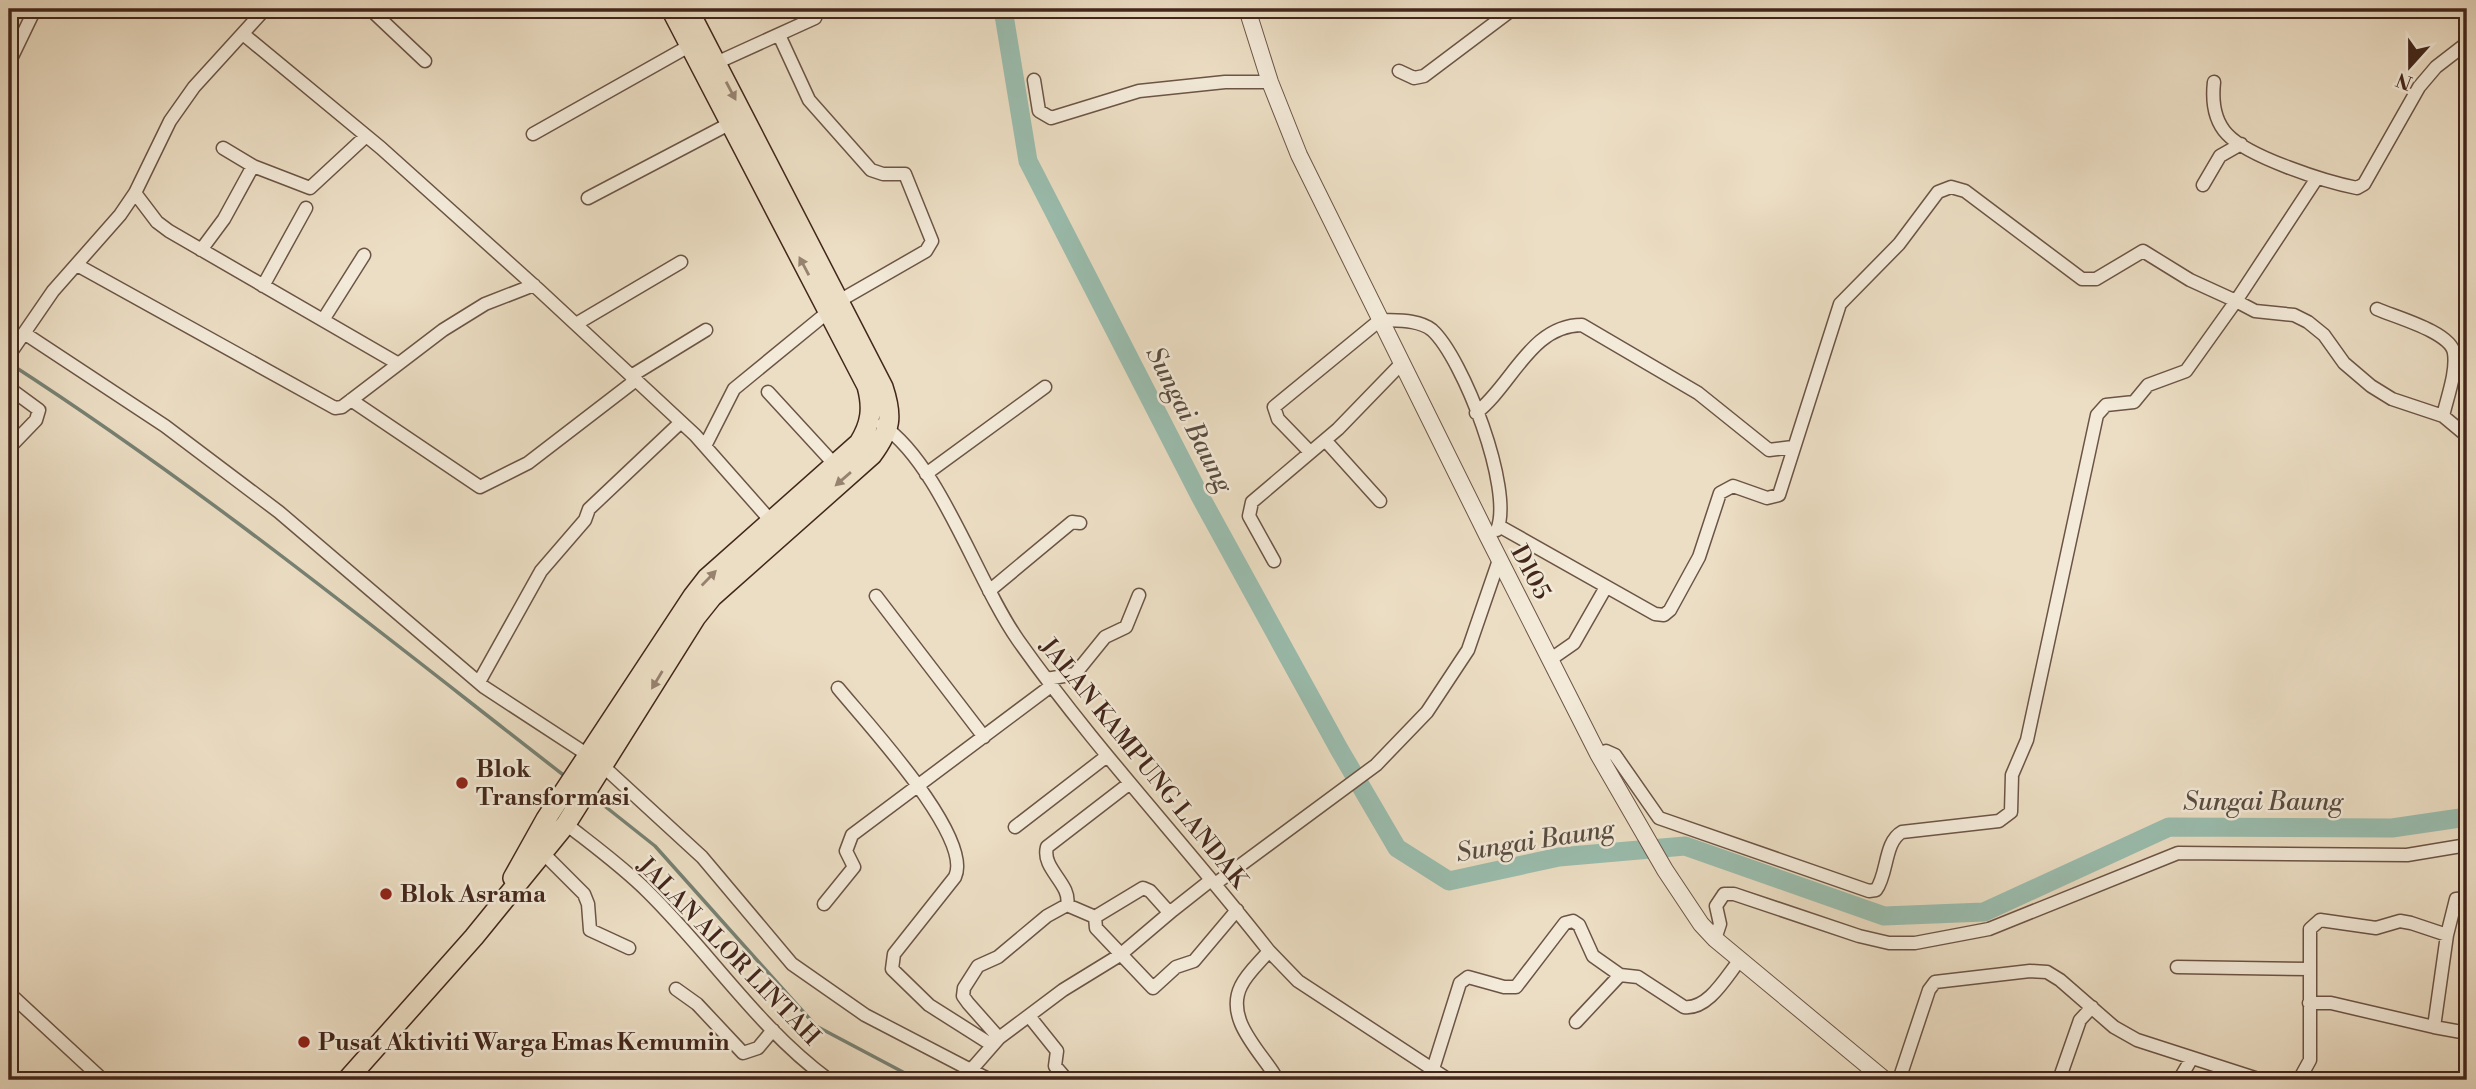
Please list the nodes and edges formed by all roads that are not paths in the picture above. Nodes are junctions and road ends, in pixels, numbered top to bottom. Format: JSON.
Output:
{"nodes":[{"id":1,"x":35,"y":9,"type":"edge"},
{"id":2,"x":265,"y":9,"type":"edge"},
{"id":3,"x":370,"y":9,"type":"edge"},
{"id":4,"x":671,"y":9,"type":"edge"},
{"id":5,"x":688,"y":9,"type":"edge"},
{"id":6,"x":818,"y":9,"type":"edge"},
{"id":7,"x":1247,"y":9,"type":"edge"},
{"id":8,"x":1513,"y":9,"type":"edge"},
{"id":9,"x":243,"y":34,"type":"junction"},
{"id":10,"x":779,"y":34,"type":"junction"},
{"id":11,"x":2467,"y":43,"type":"edge"},
{"id":12,"x":691,"y":45,"type":"junction"},
{"id":13,"x":425,"y":61,"type":"dead end"},
{"id":14,"x":9,"y":63,"type":"edge"},
{"id":15,"x":716,"y":63,"type":"junction"},
{"id":16,"x":1399,"y":71,"type":"dead end"},
{"id":17,"x":1034,"y":80,"type":"dead end"},
{"id":18,"x":1270,"y":82,"type":"junction"},
{"id":19,"x":2214,"y":82,"type":"dead end"},
{"id":20,"x":729,"y":124,"type":"junction"},
{"id":21,"x":533,"y":134,"type":"dead end"},
{"id":22,"x":365,"y":137,"type":"junction"},
{"id":23,"x":2241,"y":144,"type":"junction"},
{"id":24,"x":223,"y":148,"type":"dead end"},
{"id":25,"x":253,"y":166,"type":"junction"},
{"id":26,"x":2317,"y":178,"type":"junction"},
{"id":27,"x":2203,"y":185,"type":"dead end"},
{"id":28,"x":135,"y":193,"type":"junction"},
{"id":29,"x":588,"y":198,"type":"dead end"},
{"id":30,"x":306,"y":208,"type":"dead end"},
{"id":31,"x":201,"y":250,"type":"junction"},
{"id":32,"x":364,"y":255,"type":"dead end"},
{"id":33,"x":681,"y":261,"type":"dead end"},
{"id":34,"x":77,"y":265,"type":"junction"},
{"id":35,"x":534,"y":285,"type":"junction"},
{"id":36,"x":263,"y":286,"type":"junction"},
{"id":37,"x":2236,"y":301,"type":"junction"},
{"id":38,"x":834,"y":307,"type":"junction"},
{"id":39,"x":2377,"y":309,"type":"dead end"},
{"id":40,"x":323,"y":320,"type":"junction"},
{"id":41,"x":1380,"y":320,"type":"junction"},
{"id":42,"x":576,"y":324,"type":"junction"},
{"id":43,"x":706,"y":330,"type":"dead end"},
{"id":44,"x":21,"y":336,"type":"junction"},
{"id":45,"x":9,"y":355,"type":"edge"},
{"id":46,"x":397,"y":363,"type":"junction"},
{"id":47,"x":1401,"y":364,"type":"junction"},
{"id":48,"x":634,"y":378,"type":"junction"},
{"id":49,"x":1045,"y":387,"type":"dead end"},
{"id":50,"x":9,"y":388,"type":"edge"},
{"id":51,"x":768,"y":392,"type":"dead end"},
{"id":52,"x":351,"y":400,"type":"junction"},
{"id":53,"x":1476,"y":413,"type":"junction"},
{"id":54,"x":870,"y":416,"type":"junction"},
{"id":55,"x":2442,"y":416,"type":"junction"},
{"id":56,"x":681,"y":422,"type":"junction"},
{"id":57,"x":888,"y":429,"type":"junction"},
{"id":58,"x":2467,"y":436,"type":"edge"},
{"id":59,"x":1325,"y":440,"type":"junction"},
{"id":60,"x":705,"y":446,"type":"junction"},
{"id":61,"x":1793,"y":447,"type":"junction"},
{"id":62,"x":9,"y":448,"type":"edge"},
{"id":63,"x":1309,"y":452,"type":"junction"},
{"id":64,"x":836,"y":466,"type":"junction"},
{"id":65,"x":926,"y":474,"type":"junction"},
{"id":66,"x":1380,"y":501,"type":"dead end"},
{"id":67,"x":771,"y":521,"type":"junction"},
{"id":68,"x":1080,"y":523,"type":"dead end"},
{"id":69,"x":1499,"y":526,"type":"junction"},
{"id":70,"x":1491,"y":544,"type":"junction"},
{"id":71,"x":1499,"y":560,"type":"junction"},
{"id":72,"x":1274,"y":561,"type":"dead end"},
{"id":73,"x":1605,"y":587,"type":"junction"},
{"id":74,"x":989,"y":590,"type":"junction"},
{"id":75,"x":1139,"y":595,"type":"dead end"},
{"id":76,"x":876,"y":596,"type":"dead end"},
{"id":77,"x":1551,"y":659,"type":"junction"},
{"id":78,"x":479,"y":682,"type":"junction"},
{"id":79,"x":1049,"y":682,"type":"junction"},
{"id":80,"x":838,"y":688,"type":"dead end"},
{"id":81,"x":984,"y":737,"type":"junction"},
{"id":82,"x":1598,"y":754,"type":"junction"},
{"id":83,"x":1107,"y":756,"type":"junction"},
{"id":84,"x":596,"y":761,"type":"junction"},
{"id":85,"x":1130,"y":783,"type":"junction"},
{"id":86,"x":918,"y":786,"type":"junction"},
{"id":87,"x":568,"y":821,"type":"junction"},
{"id":88,"x":1014,"y":827,"type":"dead end"},
{"id":89,"x":2467,"y":845,"type":"edge"},
{"id":90,"x":543,"y":853,"type":"junction"},
{"id":91,"x":1213,"y":882,"type":"junction"},
{"id":92,"x":2467,"y":898,"type":"edge"},
{"id":93,"x":500,"y":904,"type":"junction"},
{"id":94,"x":824,"y":904,"type":"dead end"},
{"id":95,"x":1067,"y":905,"type":"junction"},
{"id":96,"x":1173,"y":910,"type":"junction"},
{"id":97,"x":1237,"y":910,"type":"junction"},
{"id":98,"x":1095,"y":918,"type":"junction"},
{"id":99,"x":2447,"y":935,"type":"junction"},
{"id":100,"x":1715,"y":939,"type":"junction"},
{"id":101,"x":629,"y":948,"type":"dead end"},
{"id":102,"x":1269,"y":951,"type":"junction"},
{"id":103,"x":1120,"y":955,"type":"junction"},
{"id":104,"x":1739,"y":961,"type":"junction"},
{"id":105,"x":2176,"y":967,"type":"dead end"},
{"id":106,"x":2310,"y":969,"type":"junction"},
{"id":107,"x":1620,"y":975,"type":"junction"},
{"id":108,"x":676,"y":989,"type":"dead end"},
{"id":109,"x":9,"y":993,"type":"edge"},
{"id":110,"x":2309,"y":1003,"type":"junction"},
{"id":111,"x":2092,"y":1007,"type":"junction"},
{"id":112,"x":1029,"y":1016,"type":"junction"},
{"id":113,"x":1576,"y":1022,"type":"dead end"},
{"id":114,"x":2434,"y":1027,"type":"junction"},
{"id":115,"x":773,"y":1030,"type":"junction"},
{"id":116,"x":2467,"y":1033,"type":"edge"},
{"id":117,"x":995,"y":1042,"type":"junction"},
{"id":118,"x":2192,"y":1058,"type":"junction"},
{"id":119,"x":1433,"y":1069,"type":"junction"},
{"id":120,"x":971,"y":1070,"type":"junction"},
{"id":121,"x":103,"y":1080,"type":"edge"},
{"id":122,"x":347,"y":1080,"type":"edge"},
{"id":123,"x":829,"y":1080,"type":"edge"},
{"id":124,"x":989,"y":1080,"type":"edge"},
{"id":125,"x":1067,"y":1080,"type":"edge"},
{"id":126,"x":1275,"y":1080,"type":"edge"},
{"id":127,"x":1448,"y":1080,"type":"edge"},
{"id":128,"x":1885,"y":1080,"type":"edge"},
{"id":129,"x":1899,"y":1080,"type":"edge"},
{"id":130,"x":2059,"y":1080,"type":"edge"},
{"id":131,"x":2179,"y":1080,"type":"edge"},
{"id":132,"x":2261,"y":1080,"type":"edge"},
{"id":133,"x":2299,"y":1080,"type":"edge"}],
"edges":[{"from":1,"to":14,"type":"street"},
{"from":2,"to":9,"type":"street"},
{"from":3,"to":13,"type":"street"},
{"from":4,"to":12,"type":"main road"},
{"from":5,"to":15,"type":"main road"},
{"from":6,"to":10,"type":"street"},
{"from":7,"to":18,"type":"street","name":"D105"},
{"from":8,"to":16,"type":"street"},
{"from":9,"to":22,"type":"street"},
{"from":9,"to":28,"type":"street"},
{"from":10,"to":15,"type":"street"},
{"from":10,"to":38,"type":"street"},
{"from":11,"to":26,"type":"street"},
{"from":12,"to":20,"type":"main road"},
{"from":12,"to":21,"type":"street"},
{"from":15,"to":38,"type":"main road","one_way":true},
{"from":17,"to":18,"type":"street"},
{"from":18,"to":41,"type":"street","name":"D105"},
{"from":19,"to":23,"type":"street"},
{"from":20,"to":29,"type":"street"},
{"from":38,"to":20,"type":"main road","one_way":true},
{"from":22,"to":25,"type":"street"},
{"from":22,"to":35,"type":"street"},
{"from":23,"to":26,"type":"street"},
{"from":23,"to":27,"type":"street"},
{"from":24,"to":25,"type":"street"},
{"from":25,"to":31,"type":"street"},
{"from":26,"to":37,"type":"street"},
{"from":28,"to":31,"type":"street"},
{"from":28,"to":34,"type":"street"},
{"from":30,"to":36,"type":"street"},
{"from":31,"to":36,"type":"street"},
{"from":32,"to":40,"type":"street"},
{"from":33,"to":42,"type":"street"},
{"from":34,"to":44,"type":"street"},
{"from":34,"to":52,"type":"street"},
{"from":35,"to":42,"type":"street"},
{"from":35,"to":46,"type":"street"},
{"from":36,"to":40,"type":"street"},
{"from":37,"to":55,"type":"street"},
{"from":37,"to":61,"type":"street"},
{"from":37,"to":82,"type":"street"},
{"from":38,"to":54,"type":"main road"},
{"from":38,"to":57,"type":"main road"},
{"from":38,"to":60,"type":"street"},
{"from":39,"to":55,"type":"street"},
{"from":40,"to":46,"type":"street"},
{"from":41,"to":47,"type":"street","name":"D105"},
{"from":41,"to":53,"type":"street"},
{"from":41,"to":63,"type":"street"},
{"from":42,"to":48,"type":"street"},
{"from":43,"to":48,"type":"street"},
{"from":44,"to":45,"type":"street"},
{"from":44,"to":78,"type":"street"},
{"from":46,"to":52,"type":"street"},
{"from":47,"to":59,"type":"street"},
{"from":47,"to":70,"type":"street","name":"D105"},
{"from":48,"to":52,"type":"street"},
{"from":48,"to":56,"type":"street"},
{"from":49,"to":65,"type":"street"},
{"from":50,"to":62,"type":"street"},
{"from":51,"to":64,"type":"street"},
{"from":53,"to":61,"type":"street"},
{"from":53,"to":69,"type":"street"},
{"from":54,"to":57,"type":"street","name":"JALAN KAMPUNG LANDAK"},
{"from":54,"to":64,"type":"main road"},
{"from":55,"to":58,"type":"street"},
{"from":56,"to":60,"type":"street"},
{"from":56,"to":78,"type":"street"},
{"from":57,"to":65,"type":"street","name":"JALAN KAMPUNG LANDAK"},
{"from":57,"to":84,"type":"main road","one_way":true},
{"from":59,"to":63,"type":"street"},
{"from":59,"to":66,"type":"street"},
{"from":60,"to":67,"type":"street"},
{"from":61,"to":73,"type":"street"},
{"from":63,"to":72,"type":"street"},
{"from":64,"to":67,"type":"main road"},
{"from":65,"to":74,"type":"street","name":"JALAN KAMPUNG LANDAK"},
{"from":84,"to":67,"type":"main road","one_way":true},
{"from":68,"to":74,"type":"street"},
{"from":69,"to":70,"type":"street"},
{"from":69,"to":73,"type":"street"},
{"from":70,"to":71,"type":"street","name":"D105"},
{"from":71,"to":77,"type":"street","name":"D105"},
{"from":71,"to":91,"type":"street"},
{"from":73,"to":77,"type":"street"},
{"from":74,"to":79,"type":"street","name":"JALAN KAMPUNG LANDAK"},
{"from":75,"to":79,"type":"street"},
{"from":76,"to":81,"type":"street"},
{"from":77,"to":82,"type":"street","name":"D105"},
{"from":78,"to":84,"type":"street"},
{"from":79,"to":81,"type":"street"},
{"from":79,"to":83,"type":"street","name":"JALAN KAMPUNG LANDAK"},
{"from":80,"to":86,"type":"street"},
{"from":81,"to":86,"type":"street"},
{"from":82,"to":100,"type":"street","name":"D105"},
{"from":83,"to":85,"type":"street","name":"JALAN KAMPUNG LANDAK"},
{"from":83,"to":88,"type":"street"},
{"from":84,"to":87,"type":"main road"},
{"from":84,"to":93,"type":"main road"},
{"from":84,"to":120,"type":"street"},
{"from":85,"to":91,"type":"street","name":"JALAN KAMPUNG LANDAK"},
{"from":85,"to":95,"type":"street"},
{"from":86,"to":94,"type":"street"},
{"from":86,"to":117,"type":"street"},
{"from":87,"to":90,"type":"main road"},
{"from":87,"to":115,"type":"street","name":"JALAN ALOR LINTAH"},
{"from":89,"to":100,"type":"street"},
{"from":90,"to":93,"type":"main road"},
{"from":90,"to":101,"type":"street"},
{"from":91,"to":96,"type":"street"},
{"from":91,"to":97,"type":"street","name":"JALAN KAMPUNG LANDAK"},
{"from":92,"to":99,"type":"street"},
{"from":93,"to":122,"type":"main road"},
{"from":95,"to":98,"type":"street"},
{"from":95,"to":117,"type":"street"},
{"from":96,"to":98,"type":"street"},
{"from":96,"to":103,"type":"street"},
{"from":97,"to":102,"type":"street","name":"JALAN KAMPUNG LANDAK"},
{"from":97,"to":103,"type":"street"},
{"from":98,"to":103,"type":"street"},
{"from":99,"to":106,"type":"street"},
{"from":99,"to":114,"type":"street"},
{"from":100,"to":104,"type":"street","name":"D105"},
{"from":102,"to":119,"type":"street","name":"JALAN KAMPUNG LANDAK"},
{"from":102,"to":126,"type":"street"},
{"from":103,"to":112,"type":"street"},
{"from":104,"to":107,"type":"street"},
{"from":104,"to":128,"type":"street","name":"D105"},
{"from":105,"to":106,"type":"street"},
{"from":106,"to":110,"type":"street"},
{"from":107,"to":113,"type":"street"},
{"from":107,"to":119,"type":"street"},
{"from":108,"to":115,"type":"street"},
{"from":109,"to":121,"type":"street"},
{"from":110,"to":114,"type":"street"},
{"from":110,"to":133,"type":"street"},
{"from":111,"to":118,"type":"street"},
{"from":111,"to":129,"type":"street"},
{"from":111,"to":130,"type":"street"},
{"from":112,"to":117,"type":"street"},
{"from":112,"to":125,"type":"street"},
{"from":114,"to":116,"type":"street"},
{"from":115,"to":123,"type":"street","name":"JALAN ALOR LINTAH"},
{"from":117,"to":120,"type":"street"},
{"from":118,"to":131,"type":"street"},
{"from":118,"to":132,"type":"street"},
{"from":119,"to":127,"type":"street","name":"JALAN KAMPUNG LANDAK"},
{"from":120,"to":124,"type":"street"}]}
